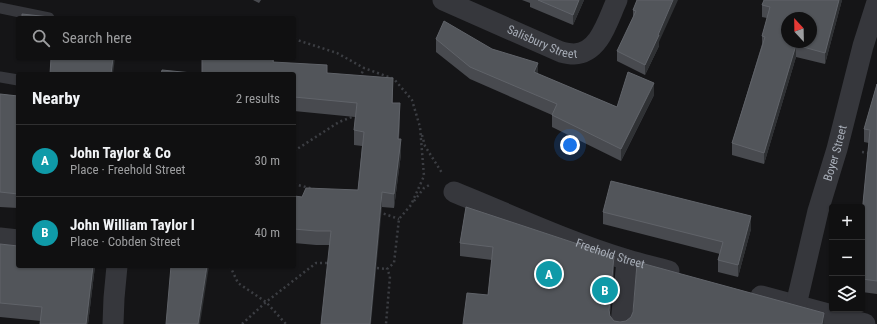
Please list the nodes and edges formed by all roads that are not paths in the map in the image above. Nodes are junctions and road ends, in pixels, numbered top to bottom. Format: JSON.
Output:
{"nodes":[{"id":1,"x":443,"y":0,"type":"edge"},
{"id":2,"x":616,"y":0,"type":"edge"},
{"id":3,"x":877,"y":2,"type":"edge"},
{"id":4,"x":0,"y":8,"type":"edge"},
{"id":5,"x":39,"y":16,"type":"edge"},
{"id":6,"x":0,"y":77,"type":"edge"},
{"id":7,"x":16,"y":80,"type":"edge"},
{"id":8,"x":454,"y":192,"type":"road end"},
{"id":9,"x":0,"y":238,"type":"edge"},
{"id":10,"x":16,"y":240,"type":"edge"},
{"id":11,"x":628,"y":260,"type":"junction"},
{"id":12,"x":117,"y":268,"type":"edge"},
{"id":13,"x":689,"y":276,"type":"edge"},
{"id":14,"x":742,"y":291,"type":"edge"},
{"id":15,"x":796,"y":305,"type":"junction"},
{"id":16,"x":113,"y":324,"type":"edge"},
{"id":17,"x":621,"y":324,"type":"edge"},
{"id":18,"x":865,"y":324,"type":"edge"}],
"edges":[{"from":1,"to":2,"type":"street","name":"Salisbury Street"},
{"from":3,"to":15,"type":"street","name":"Boyer Street"},
{"from":4,"to":5,"type":"lane"},
{"from":6,"to":7,"type":"lane"},
{"from":8,"to":11,"type":"street","name":"Freehold Street"},
{"from":9,"to":10,"type":"street"},
{"from":11,"to":13,"type":"street","name":"Freehold Street"},
{"from":11,"to":17,"type":"street"},
{"from":12,"to":16,"type":"street"},
{"from":14,"to":15,"type":"street"},
{"from":15,"to":18,"type":"street"}]}
